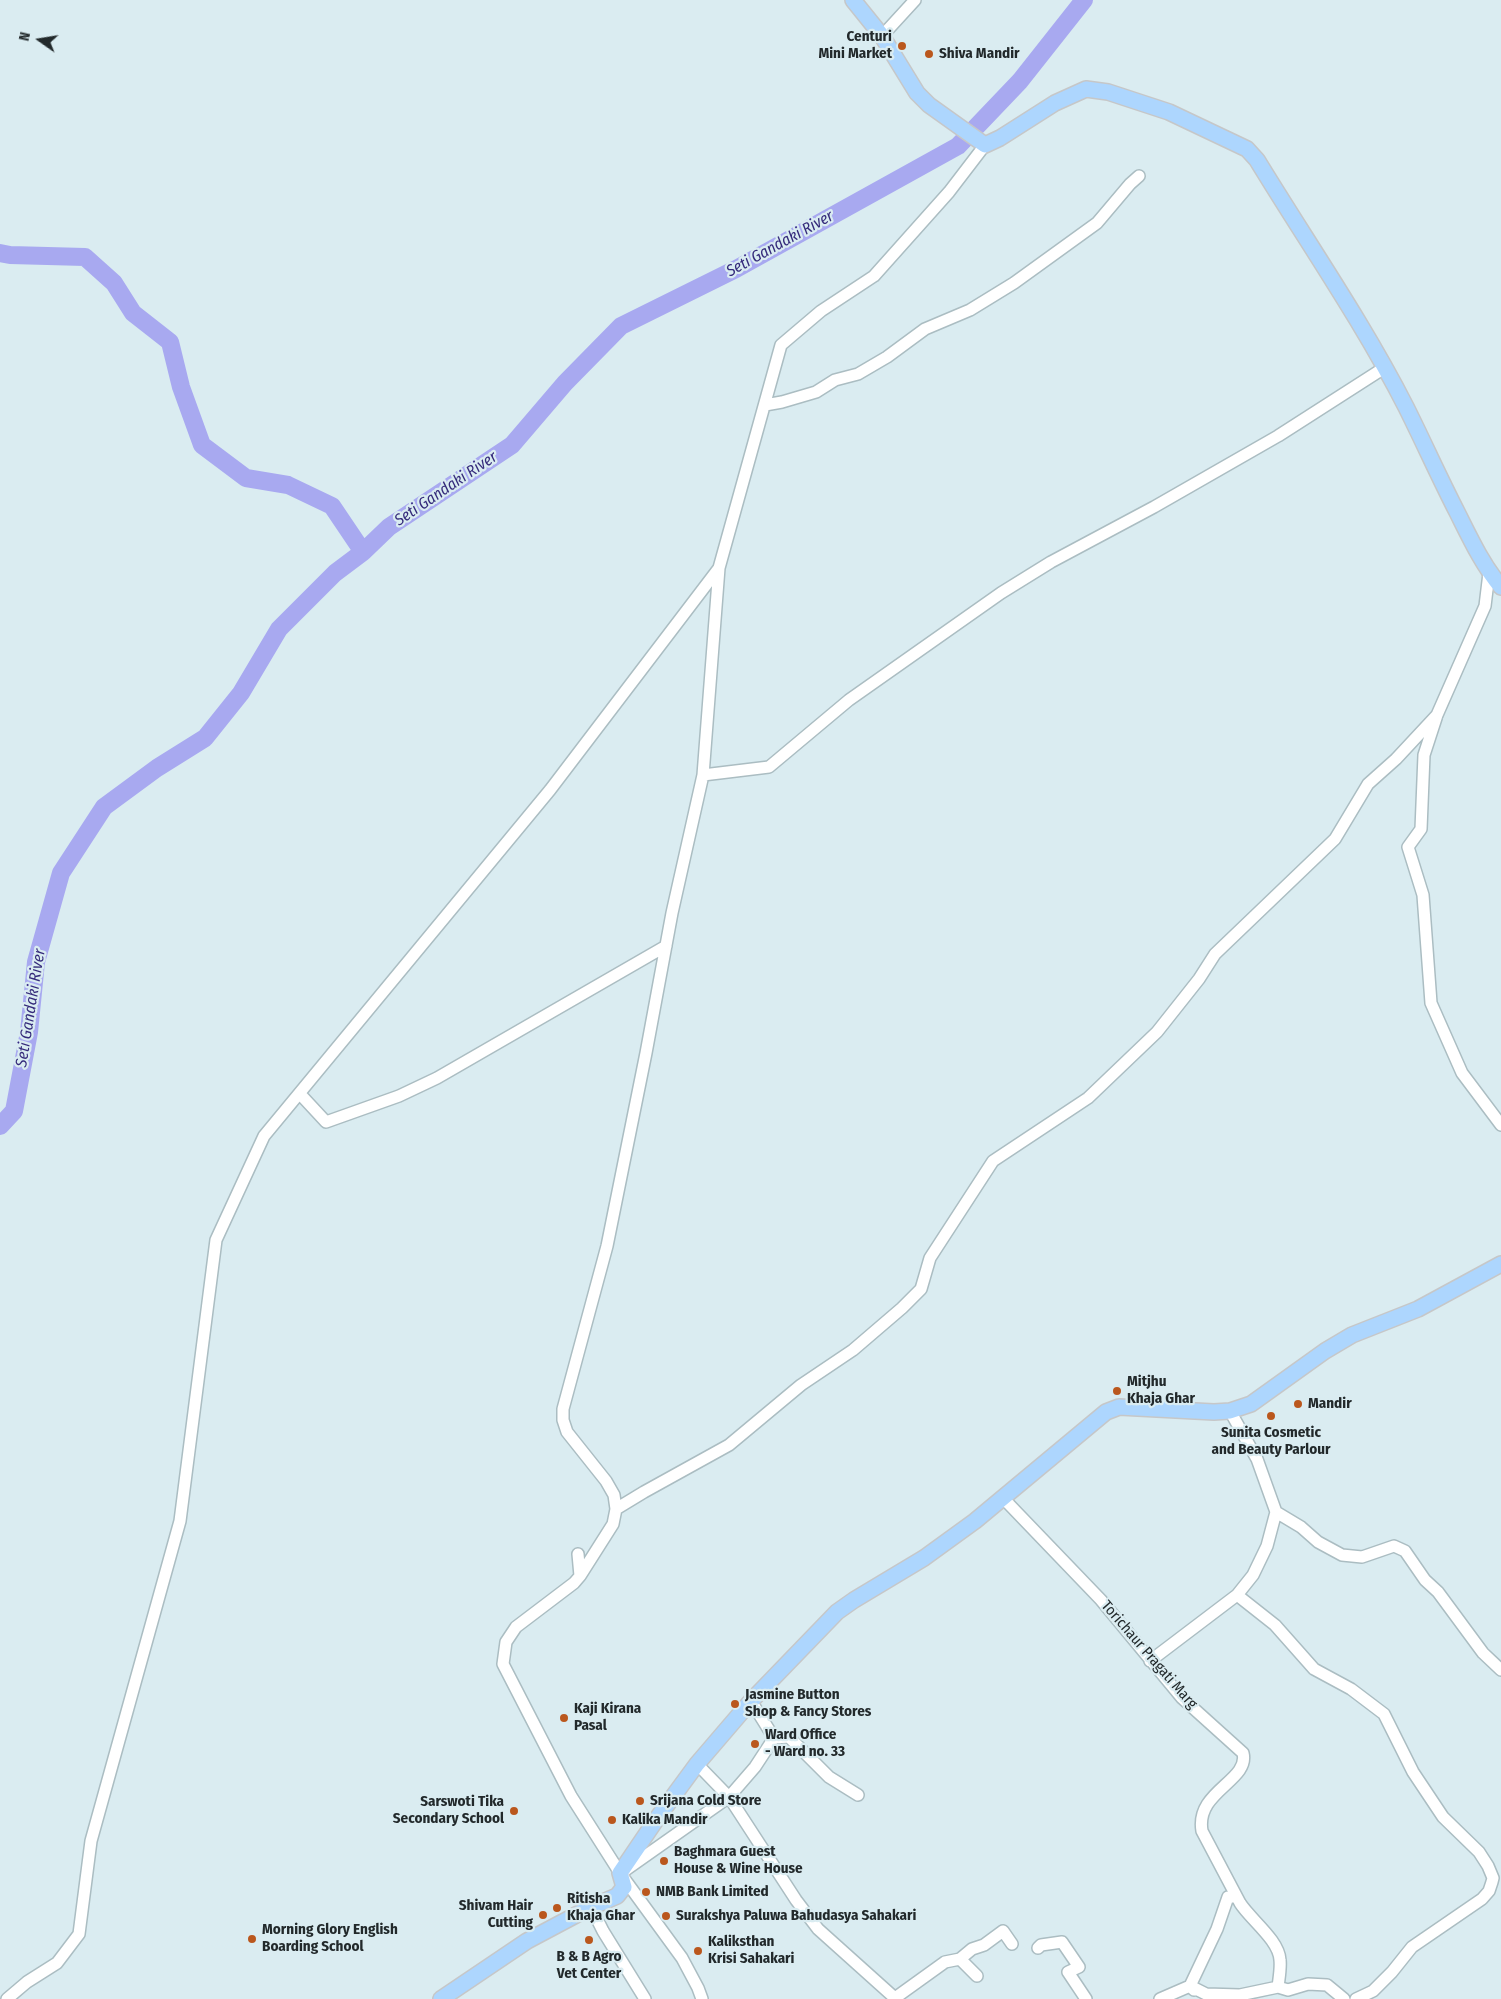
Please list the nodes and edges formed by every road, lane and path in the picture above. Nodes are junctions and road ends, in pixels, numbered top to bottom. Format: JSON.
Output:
{"nodes":[{"id":1,"x":854,"y":0,"type":"edge"},
{"id":2,"x":915,"y":0,"type":"edge"},
{"id":3,"x":882,"y":36,"type":"junction"},
{"id":4,"x":985,"y":145,"type":"junction"},
{"id":5,"x":1139,"y":176,"type":"dead end"},
{"id":6,"x":1384,"y":368,"type":"junction"},
{"id":7,"x":765,"y":405,"type":"junction"},
{"id":8,"x":719,"y":568,"type":"junction"},
{"id":9,"x":1489,"y":573,"type":"junction"},
{"id":10,"x":1501,"y":587,"type":"edge"},
{"id":11,"x":1437,"y":715,"type":"junction"},
{"id":12,"x":703,"y":775,"type":"junction"},
{"id":13,"x":666,"y":946,"type":"junction"},
{"id":14,"x":300,"y":1094,"type":"junction"},
{"id":15,"x":1501,"y":1125,"type":"edge"},
{"id":16,"x":1501,"y":1264,"type":"edge"},
{"id":17,"x":1230,"y":1411,"type":"junction"},
{"id":18,"x":1003,"y":1498,"type":"junction"},
{"id":19,"x":616,"y":1509,"type":"junction"},
{"id":20,"x":1276,"y":1512,"type":"junction"},
{"id":21,"x":578,"y":1554,"type":"dead end"},
{"id":22,"x":580,"y":1576,"type":"junction"},
{"id":23,"x":1237,"y":1595,"type":"junction"},
{"id":24,"x":1150,"y":1661,"type":"junction"},
{"id":25,"x":1501,"y":1670,"type":"edge"},
{"id":26,"x":751,"y":1701,"type":"junction"},
{"id":27,"x":774,"y":1738,"type":"junction"},
{"id":28,"x":697,"y":1764,"type":"junction"},
{"id":29,"x":858,"y":1795,"type":"dead end"},
{"id":30,"x":730,"y":1796,"type":"junction"},
{"id":31,"x":620,"y":1874,"type":"junction"},
{"id":32,"x":1236,"y":1897,"type":"junction"},
{"id":33,"x":591,"y":1907,"type":"junction"},
{"id":34,"x":1012,"y":1944,"type":"dead end"},
{"id":35,"x":1038,"y":1948,"type":"dead end"},
{"id":36,"x":960,"y":1959,"type":"junction"},
{"id":37,"x":977,"y":1976,"type":"dead end"},
{"id":38,"x":1190,"y":1986,"type":"junction"},
{"id":39,"x":1278,"y":1987,"type":"junction"},
{"id":40,"x":895,"y":1998,"type":"edge"},
{"id":41,"x":7,"y":1999,"type":"edge"},
{"id":42,"x":441,"y":1999,"type":"edge"},
{"id":43,"x":645,"y":1999,"type":"edge"},
{"id":44,"x":702,"y":1999,"type":"edge"},
{"id":45,"x":1086,"y":1999,"type":"edge"},
{"id":46,"x":1160,"y":1999,"type":"edge"},
{"id":47,"x":1203,"y":1999,"type":"edge"},
{"id":48,"x":1344,"y":1999,"type":"edge"},
{"id":49,"x":1356,"y":1999,"type":"edge"}],
"edges":[{"from":1,"to":3,"type":"main road"},
{"from":2,"to":3,"type":"street"},
{"from":3,"to":4,"type":"main road"},
{"from":4,"to":6,"type":"main road"},
{"from":4,"to":7,"type":"street"},
{"from":5,"to":7,"type":"street"},
{"from":6,"to":9,"type":"main road"},
{"from":6,"to":12,"type":"street"},
{"from":7,"to":8,"type":"street"},
{"from":8,"to":12,"type":"street"},
{"from":8,"to":14,"type":"street"},
{"from":9,"to":10,"type":"main road"},
{"from":9,"to":11,"type":"street"},
{"from":11,"to":15,"type":"street"},
{"from":11,"to":19,"type":"street"},
{"from":12,"to":13,"type":"street"},
{"from":13,"to":14,"type":"street"},
{"from":13,"to":19,"type":"street"},
{"from":14,"to":41,"type":"street"},
{"from":16,"to":17,"type":"main road"},
{"from":17,"to":18,"type":"main road"},
{"from":17,"to":20,"type":"street"},
{"from":18,"to":24,"type":"street","name":"Torichaur Pragati Marg"},
{"from":18,"to":26,"type":"main road"},
{"from":19,"to":22,"type":"street"},
{"from":20,"to":23,"type":"street"},
{"from":20,"to":25,"type":"street"},
{"from":21,"to":22,"type":"street"},
{"from":22,"to":31,"type":"street"},
{"from":23,"to":24,"type":"street"},
{"from":23,"to":49,"type":"street"},
{"from":24,"to":32,"type":"street","name":"Torichaur Pragati Marg"},
{"from":26,"to":27,"type":"street"},
{"from":26,"to":28,"type":"main road"},
{"from":27,"to":29,"type":"street"},
{"from":27,"to":30,"type":"street"},
{"from":28,"to":30,"type":"street"},
{"from":28,"to":31,"type":"main road"},
{"from":30,"to":31,"type":"street"},
{"from":30,"to":40,"type":"street"},
{"from":31,"to":33,"type":"main road"},
{"from":31,"to":44,"type":"street"},
{"from":32,"to":38,"type":"street"},
{"from":32,"to":39,"type":"street"},
{"from":33,"to":42,"type":"main road"},
{"from":33,"to":43,"type":"street"},
{"from":34,"to":36,"type":"street"},
{"from":35,"to":45,"type":"street"},
{"from":36,"to":37,"type":"street"},
{"from":36,"to":40,"type":"street"},
{"from":38,"to":39,"type":"street"},
{"from":38,"to":46,"type":"street"},
{"from":38,"to":47,"type":"street"},
{"from":39,"to":48,"type":"street"}]}
